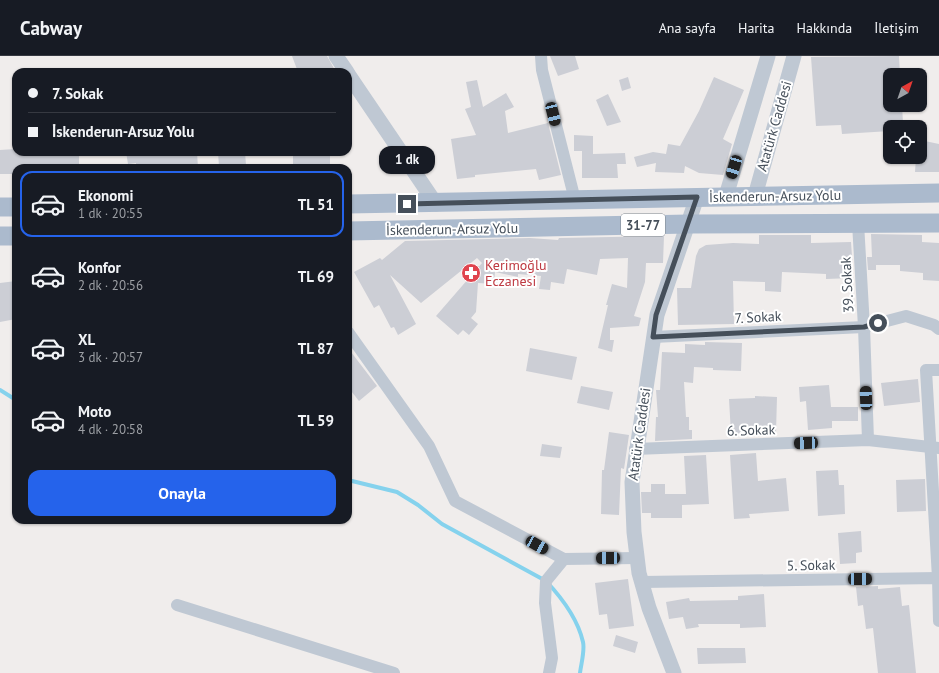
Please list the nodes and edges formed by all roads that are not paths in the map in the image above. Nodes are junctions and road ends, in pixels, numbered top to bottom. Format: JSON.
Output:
{"nodes":[{"id":1,"x":336,"y":56,"type":"edge"},
{"id":2,"x":541,"y":56,"type":"edge"},
{"id":3,"x":768,"y":56,"type":"edge"},
{"id":4,"x":794,"y":56,"type":"edge"},
{"id":5,"x":344,"y":68,"type":"edge"},
{"id":6,"x":352,"y":80,"type":"edge"},
{"id":7,"x":939,"y":193,"type":"edge"},
{"id":8,"x":726,"y":196,"type":"junction"},
{"id":9,"x":755,"y":196,"type":"junction"},
{"id":10,"x":697,"y":197,"type":"junction"},
{"id":11,"x":575,"y":200,"type":"junction"},
{"id":12,"x":352,"y":204,"type":"edge"},
{"id":13,"x":436,"y":204,"type":"junction"},
{"id":14,"x":0,"y":207,"type":"edge"},
{"id":15,"x":12,"y":207,"type":"edge"},
{"id":16,"x":939,"y":222,"type":"edge"},
{"id":17,"x":858,"y":223,"type":"junction"},
{"id":18,"x":688,"y":224,"type":"junction"},
{"id":19,"x":352,"y":232,"type":"edge"},
{"id":20,"x":0,"y":236,"type":"edge"},
{"id":21,"x":12,"y":236,"type":"edge"},
{"id":22,"x":864,"y":327,"type":"junction"},
{"id":23,"x":939,"y":330,"type":"edge"},
{"id":24,"x":653,"y":337,"type":"junction"},
{"id":25,"x":352,"y":338,"type":"edge"},
{"id":26,"x":939,"y":370,"type":"edge"},
{"id":27,"x":868,"y":440,"type":"junction"},
{"id":28,"x":935,"y":448,"type":"edge"},
{"id":29,"x":636,"y":449,"type":"junction"},
{"id":30,"x":637,"y":558,"type":"junction"},
{"id":31,"x":564,"y":559,"type":"junction"},
{"id":32,"x":938,"y":578,"type":"junction"},
{"id":33,"x":642,"y":582,"type":"junction"},
{"id":34,"x":177,"y":605,"type":"dead end"},
{"id":35,"x":939,"y":621,"type":"edge"},
{"id":36,"x":394,"y":673,"type":"edge"},
{"id":37,"x":549,"y":673,"type":"edge"},
{"id":38,"x":674,"y":673,"type":"edge"}],
"edges":[{"from":1,"to":5,"type":"street"},
{"from":2,"to":11,"type":"street"},
{"from":3,"to":8,"type":"street"},
{"from":4,"to":9,"type":"street","name":"Atatürk Caddesi"},
{"from":6,"to":13,"type":"street"},
{"from":7,"to":9,"type":"main road","name":"İskenderun-Arsuz Yolu"},
{"from":8,"to":9,"type":"main road","name":"İskenderun-Arsuz Yolu"},
{"from":8,"to":10,"type":"main road","name":"İskenderun-Arsuz Yolu"},
{"from":10,"to":11,"type":"main road","name":"İskenderun-Arsuz Yolu"},
{"from":10,"to":18,"type":"street","name":"Atatürk Caddesi"},
{"from":11,"to":13,"type":"main road","name":"İskenderun-Arsuz Yolu"},
{"from":12,"to":13,"type":"main road","name":"İskenderun-Arsuz Yolu"},
{"from":14,"to":15,"type":"main road"},
{"from":16,"to":17,"type":"main road","name":"İskenderun-Arsuz Yolu","number":"31-77"},
{"from":17,"to":18,"type":"main road","name":"İskenderun-Arsuz Yolu","number":"31-77"},
{"from":17,"to":22,"type":"street","name":"39. Sokak"},
{"from":18,"to":19,"type":"main road","name":"İskenderun-Arsuz Yolu","number":"31-77"},
{"from":18,"to":24,"type":"street","name":"Atatürk Caddesi"},
{"from":20,"to":21,"type":"main road"},
{"from":22,"to":23,"type":"street","name":"7. Sokak"},
{"from":22,"to":24,"type":"street","name":"7. Sokak"},
{"from":22,"to":27,"type":"street","name":"39. Sokak"},
{"from":24,"to":29,"type":"street","name":"Atatürk Caddesi"},
{"from":25,"to":31,"type":"street"},
{"from":26,"to":28,"type":"street"},
{"from":27,"to":28,"type":"street","name":"6. Sokak"},
{"from":27,"to":29,"type":"street","name":"6. Sokak"},
{"from":28,"to":32,"type":"street"},
{"from":29,"to":30,"type":"street","name":"Atatürk Caddesi"},
{"from":30,"to":31,"type":"street"},
{"from":30,"to":33,"type":"street","name":"Atatürk Caddesi"},
{"from":31,"to":37,"type":"street"},
{"from":32,"to":33,"type":"street","name":"5. Sokak"},
{"from":32,"to":35,"type":"street"},
{"from":33,"to":38,"type":"street","name":"Atatürk Caddesi"},
{"from":34,"to":36,"type":"street"}]}
